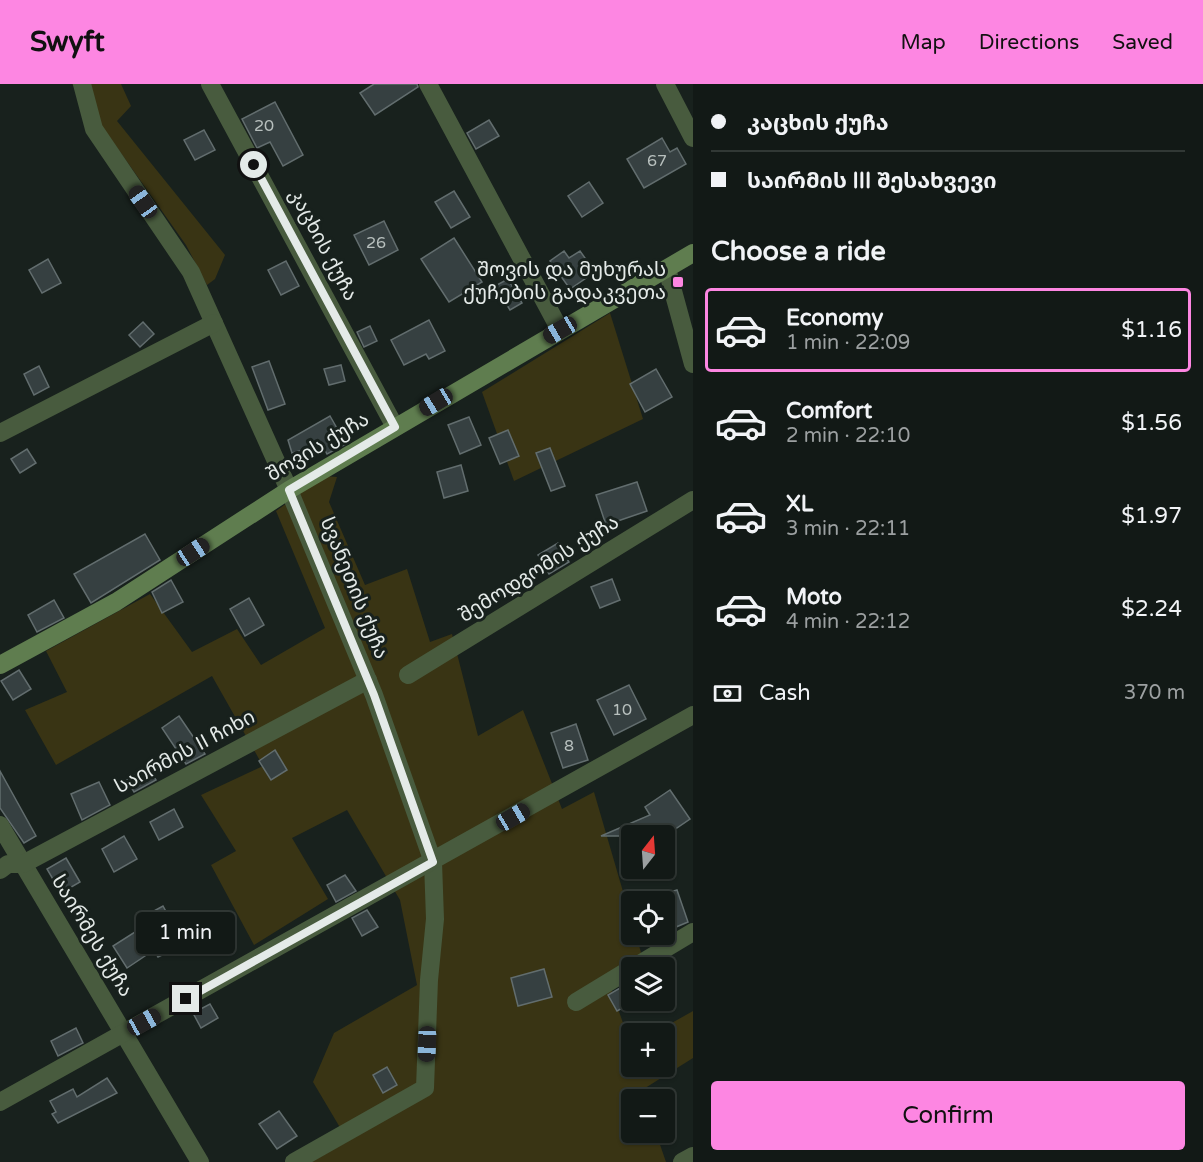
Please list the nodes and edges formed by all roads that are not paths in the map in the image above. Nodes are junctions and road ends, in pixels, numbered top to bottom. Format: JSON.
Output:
{"nodes":[{"id":1,"x":82,"y":84,"type":"edge"},
{"id":2,"x":210,"y":84,"type":"edge"},
{"id":3,"x":428,"y":84,"type":"edge"},
{"id":4,"x":665,"y":84,"type":"edge"},
{"id":5,"x":693,"y":138,"type":"edge"},
{"id":6,"x":693,"y":253,"type":"edge"},
{"id":7,"x":667,"y":269,"type":"junction"},
{"id":8,"x":214,"y":323,"type":"junction"},
{"id":9,"x":560,"y":330,"type":"junction"},
{"id":10,"x":693,"y":364,"type":"edge"},
{"id":11,"x":395,"y":427,"type":"junction"},
{"id":12,"x":0,"y":432,"type":"edge"},
{"id":13,"x":289,"y":490,"type":"junction"},
{"id":14,"x":693,"y":500,"type":"edge"},
{"id":15,"x":0,"y":665,"type":"edge"},
{"id":16,"x":408,"y":675,"type":"dead end"},
{"id":17,"x":368,"y":680,"type":"junction"},
{"id":18,"x":693,"y":715,"type":"edge"},
{"id":19,"x":0,"y":825,"type":"edge"},
{"id":20,"x":433,"y":862,"type":"junction"},
{"id":21,"x":23,"y":864,"type":"junction"},
{"id":22,"x":0,"y":870,"type":"edge"},
{"id":23,"x":693,"y":932,"type":"edge"},
{"id":24,"x":651,"y":957,"type":"edge"},
{"id":25,"x":621,"y":975,"type":"edge"},
{"id":26,"x":576,"y":1002,"type":"dead end"},
{"id":27,"x":124,"y":1034,"type":"junction"},
{"id":28,"x":0,"y":1102,"type":"edge"},
{"id":29,"x":693,"y":1156,"type":"edge"},
{"id":30,"x":200,"y":1162,"type":"edge"},
{"id":31,"x":294,"y":1162,"type":"edge"},
{"id":32,"x":682,"y":1162,"type":"edge"}],
"edges":[{"from":1,"to":8,"type":"street","name":"სვანეთის ქუჩა"},
{"from":2,"to":11,"type":"street","name":"კაცხის ქუჩა"},
{"from":3,"to":9,"type":"street"},
{"from":4,"to":5,"type":"street"},
{"from":6,"to":7,"type":"street","name":"შოვის ქუჩა"},
{"from":7,"to":9,"type":"street","name":"შოვის ქუჩა"},
{"from":7,"to":10,"type":"street"},
{"from":8,"to":12,"type":"street"},
{"from":8,"to":13,"type":"street","name":"სვანეთის ქუჩა"},
{"from":9,"to":11,"type":"street","name":"შოვის ქუჩა"},
{"from":11,"to":13,"type":"street","name":"შოვის ქუჩა"},
{"from":13,"to":15,"type":"street","name":"შოვის ქუჩა"},
{"from":13,"to":17,"type":"street","name":"სვანეთის ქუჩა"},
{"from":14,"to":16,"type":"street","name":"შემოდგომის ქუჩა"},
{"from":17,"to":20,"type":"street","name":"სვანეთის ქუჩა"},
{"from":17,"to":21,"type":"street","name":"საირმის II ჩიხი"},
{"from":18,"to":20,"type":"street"},
{"from":19,"to":21,"type":"street","name":"საირმეს ქუჩა"},
{"from":20,"to":27,"type":"street"},
{"from":20,"to":31,"type":"street","name":"სვანეთის ქუჩა"},
{"from":21,"to":22,"type":"street","name":"საირმის II ჩიხი"},
{"from":21,"to":27,"type":"street","name":"საირმეს ქუჩა"},
{"from":23,"to":24,"type":"street"},
{"from":25,"to":26,"type":"street"},
{"from":27,"to":28,"type":"street"},
{"from":27,"to":30,"type":"street","name":"საირმეს ქუჩა"},
{"from":29,"to":32,"type":"street"}]}
